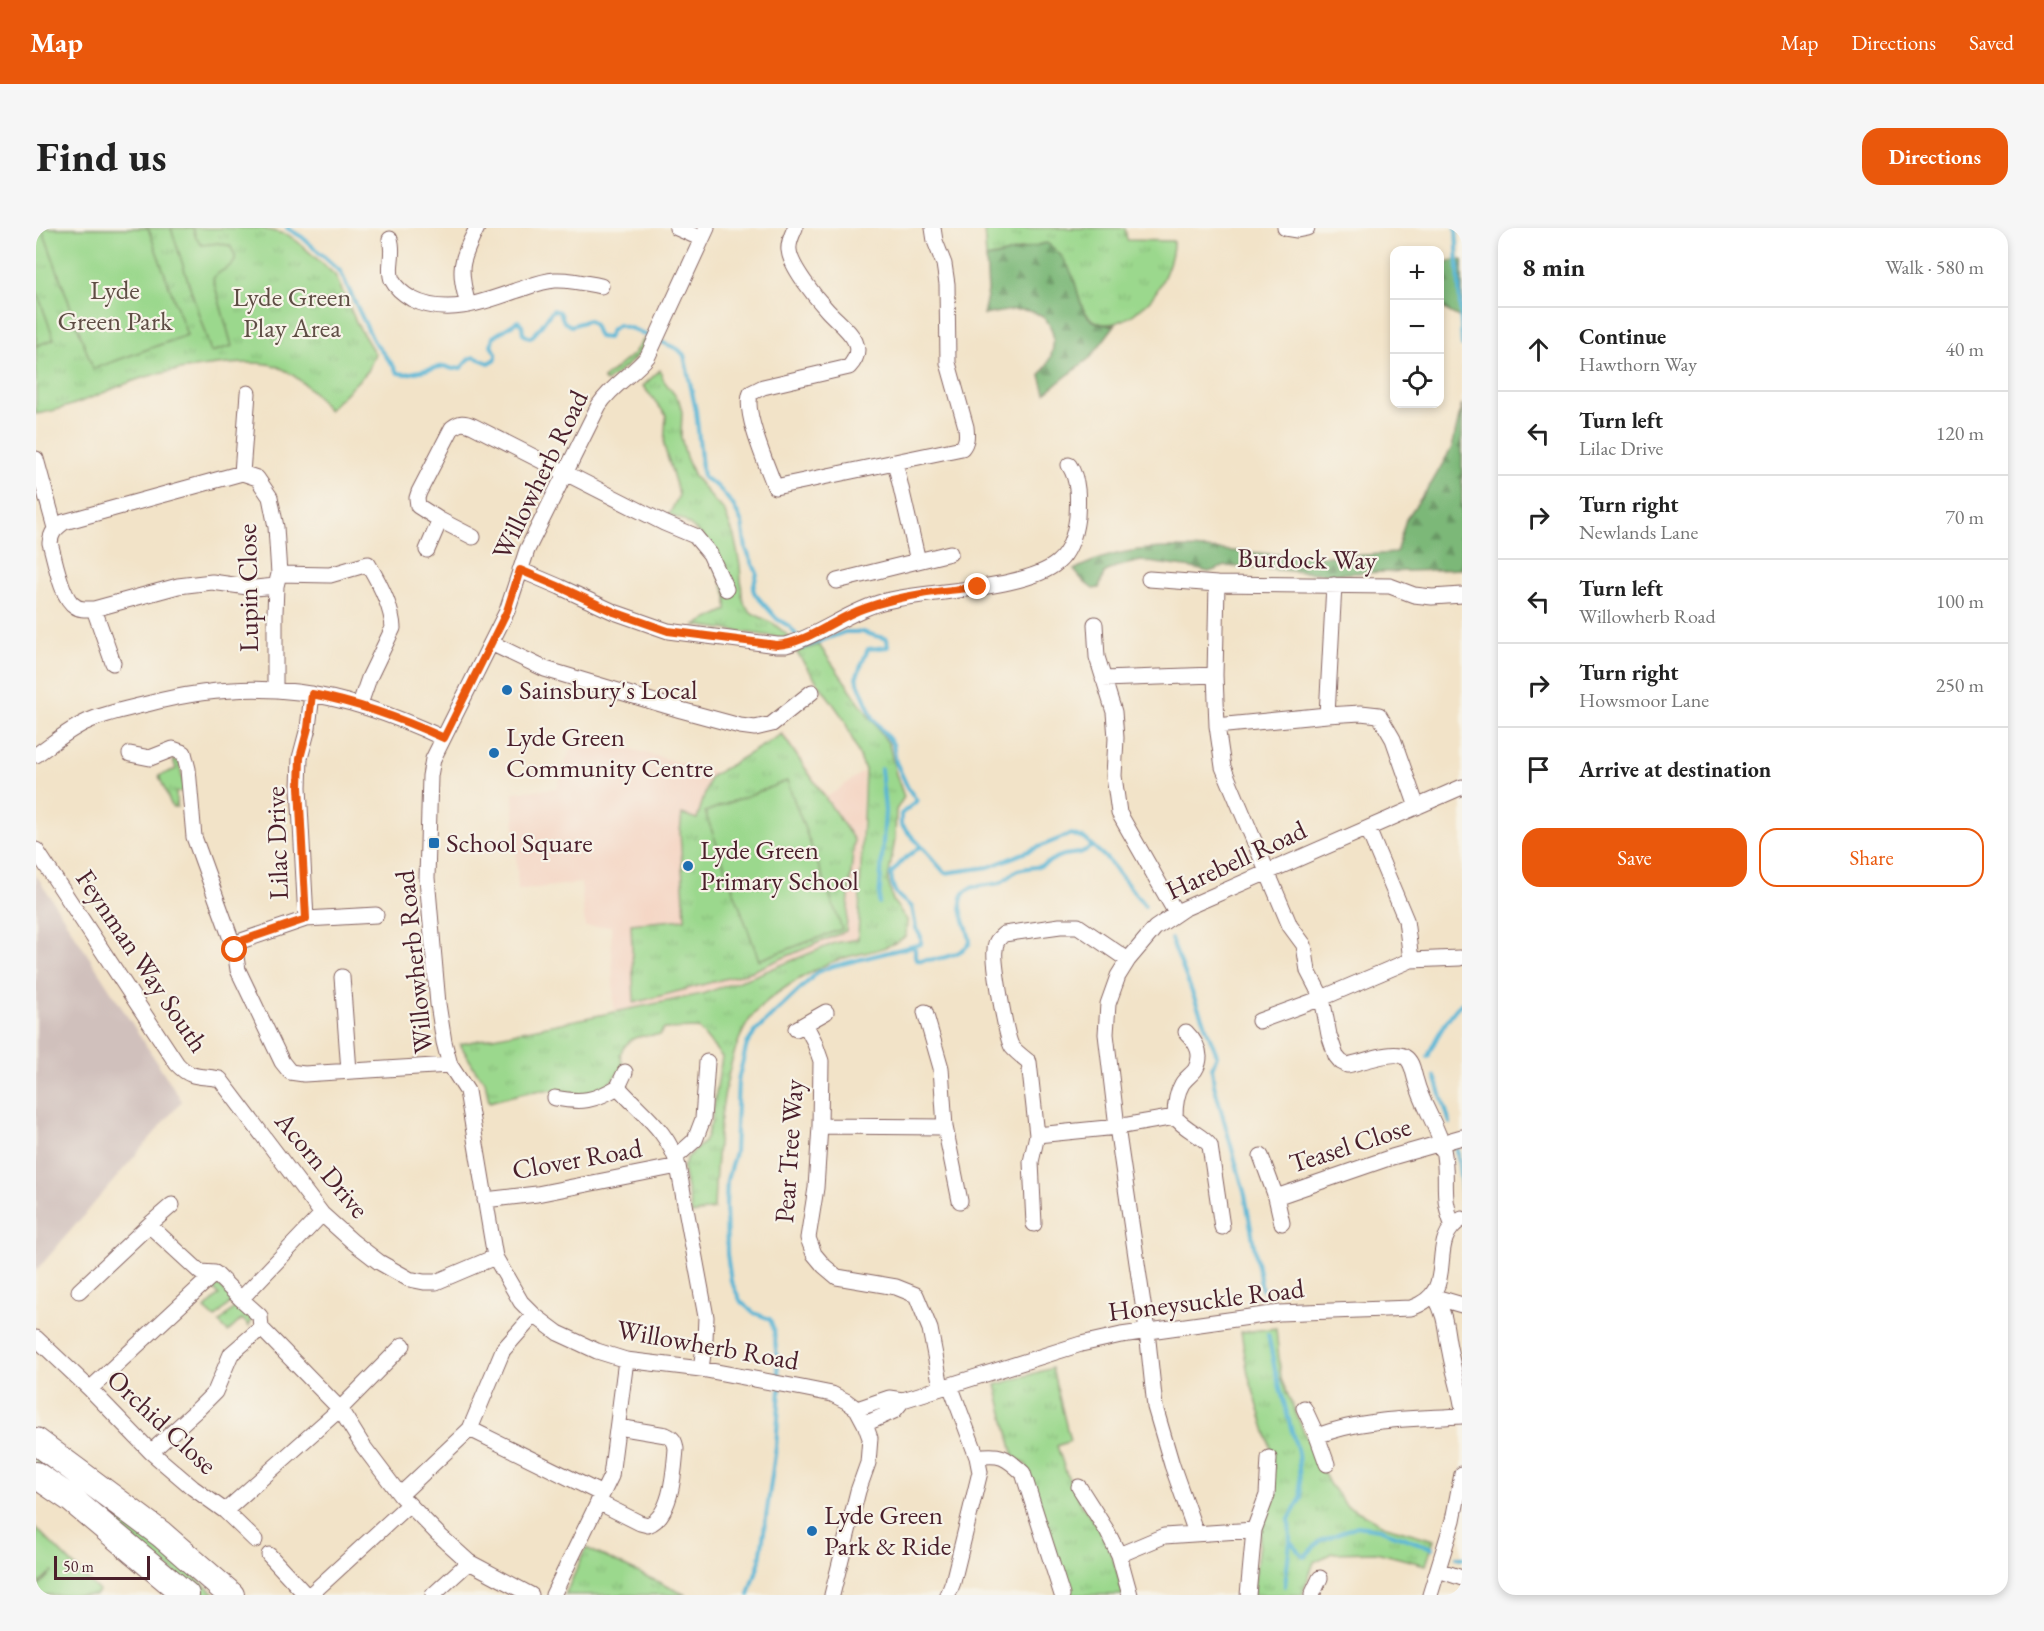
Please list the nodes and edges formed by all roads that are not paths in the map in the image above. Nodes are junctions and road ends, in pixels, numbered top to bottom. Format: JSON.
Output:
{"nodes":[{"id":1,"x":477,"y":228,"type":"edge"},
{"id":2,"x":677,"y":228,"type":"edge"},
{"id":3,"x":795,"y":228,"type":"edge"},
{"id":4,"x":933,"y":228,"type":"edge"},
{"id":5,"x":1285,"y":228,"type":"edge"},
{"id":6,"x":1307,"y":228,"type":"edge"},
{"id":7,"x":704,"y":233,"type":"edge"},
{"id":8,"x":390,"y":239,"type":"dead end"},
{"id":9,"x":601,"y":285,"type":"dead end"},
{"id":10,"x":468,"y":305,"type":"junction"},
{"id":11,"x":248,"y":393,"type":"dead end"},
{"id":12,"x":36,"y":459,"type":"edge"},
{"id":13,"x":895,"y":462,"type":"junction"},
{"id":14,"x":1069,"y":465,"type":"dead end"},
{"id":15,"x":565,"y":472,"type":"junction"},
{"id":16,"x":243,"y":473,"type":"junction"},
{"id":17,"x":440,"y":520,"type":"junction"},
{"id":18,"x":55,"y":528,"type":"junction"},
{"id":19,"x":473,"y":537,"type":"dead end"},
{"id":20,"x":427,"y":550,"type":"dead end"},
{"id":21,"x":950,"y":554,"type":"dead end"},
{"id":22,"x":918,"y":561,"type":"junction"},
{"id":23,"x":520,"y":570,"type":"junction"},
{"id":24,"x":1149,"y":579,"type":"dead end"},
{"id":25,"x":278,"y":580,"type":"junction"},
{"id":26,"x":837,"y":580,"type":"dead end"},
{"id":27,"x":1217,"y":584,"type":"junction"},
{"id":28,"x":1334,"y":585,"type":"junction"},
{"id":29,"x":726,"y":589,"type":"dead end"},
{"id":30,"x":1462,"y":595,"type":"edge"},
{"id":31,"x":94,"y":609,"type":"junction"},
{"id":32,"x":1095,"y":624,"type":"dead end"},
{"id":33,"x":491,"y":643,"type":"junction"},
{"id":34,"x":113,"y":663,"type":"dead end"},
{"id":35,"x":1215,"y":675,"type":"junction"},
{"id":36,"x":1103,"y":679,"type":"junction"},
{"id":37,"x":275,"y":689,"type":"junction"},
{"id":38,"x":812,"y":692,"type":"dead end"},
{"id":39,"x":312,"y":694,"type":"junction"},
{"id":40,"x":360,"y":704,"type":"junction"},
{"id":41,"x":1327,"y":715,"type":"junction"},
{"id":42,"x":1217,"y":726,"type":"junction"},
{"id":43,"x":444,"y":738,"type":"junction"},
{"id":44,"x":130,"y":754,"type":"dead end"},
{"id":45,"x":36,"y":755,"type":"edge"},
{"id":46,"x":1462,"y":787,"type":"edge"},
{"id":47,"x":1417,"y":807,"type":"junction"},
{"id":48,"x":1368,"y":829,"type":"junction"},
{"id":49,"x":36,"y":850,"type":"edge"},
{"id":50,"x":1268,"y":872,"type":"junction"},
{"id":51,"x":1176,"y":913,"type":"junction"},
{"id":52,"x":376,"y":915,"type":"dead end"},
{"id":53,"x":306,"y":919,"type":"junction"},
{"id":54,"x":235,"y":950,"type":"junction"},
{"id":55,"x":1460,"y":958,"type":"dead end"},
{"id":56,"x":1128,"y":960,"type":"junction"},
{"id":57,"x":1411,"y":960,"type":"junction"},
{"id":58,"x":342,"y":978,"type":"dead end"},
{"id":59,"x":1322,"y":998,"type":"junction"},
{"id":60,"x":826,"y":1012,"type":"dead end"},
{"id":61,"x":925,"y":1012,"type":"dead end"},
{"id":62,"x":1259,"y":1021,"type":"dead end"},
{"id":63,"x":1186,"y":1032,"type":"dead end"},
{"id":64,"x":707,"y":1062,"type":"dead end"},
{"id":65,"x":450,"y":1065,"type":"junction"},
{"id":66,"x":349,"y":1071,"type":"junction"},
{"id":67,"x":625,"y":1072,"type":"dead end"},
{"id":68,"x":220,"y":1079,"type":"joint"},
{"id":69,"x":618,"y":1087,"type":"junction"},
{"id":70,"x":555,"y":1098,"type":"dead end"},
{"id":71,"x":1175,"y":1117,"type":"junction"},
{"id":72,"x":820,"y":1126,"type":"junction"},
{"id":73,"x":945,"y":1127,"type":"junction"},
{"id":74,"x":1117,"y":1127,"type":"junction"},
{"id":75,"x":1037,"y":1135,"type":"junction"},
{"id":76,"x":1462,"y":1137,"type":"edge"},
{"id":77,"x":1441,"y":1143,"type":"junction"},
{"id":78,"x":1261,"y":1156,"type":"dead end"},
{"id":79,"x":677,"y":1162,"type":"junction"},
{"id":80,"x":1276,"y":1197,"type":"junction"},
{"id":81,"x":485,"y":1200,"type":"junction"},
{"id":82,"x":960,"y":1201,"type":"dead end"},
{"id":83,"x":172,"y":1205,"type":"dead end"},
{"id":84,"x":322,"y":1214,"type":"junction"},
{"id":85,"x":1457,"y":1222,"type":"edge"},
{"id":86,"x":1282,"y":1223,"type":"dead end"},
{"id":87,"x":1034,"y":1224,"type":"dead end"},
{"id":88,"x":149,"y":1225,"type":"junction"},
{"id":89,"x":1222,"y":1227,"type":"dead end"},
{"id":90,"x":495,"y":1257,"type":"junction"},
{"id":91,"x":214,"y":1273,"type":"junction"},
{"id":92,"x":79,"y":1292,"type":"dead end"},
{"id":93,"x":1435,"y":1297,"type":"junction"},
{"id":94,"x":241,"y":1299,"type":"junction"},
{"id":95,"x":1462,"y":1305,"type":"edge"},
{"id":96,"x":534,"y":1316,"type":"junction"},
{"id":97,"x":261,"y":1328,"type":"junction"},
{"id":98,"x":1147,"y":1331,"type":"junction"},
{"id":99,"x":36,"y":1338,"type":"edge"},
{"id":100,"x":404,"y":1345,"type":"dead end"},
{"id":101,"x":626,"y":1360,"type":"junction"},
{"id":102,"x":701,"y":1369,"type":"junction"},
{"id":103,"x":945,"y":1386,"type":"junction"},
{"id":104,"x":90,"y":1389,"type":"junction"},
{"id":105,"x":903,"y":1400,"type":"junction"},
{"id":106,"x":1462,"y":1404,"type":"edge"},
{"id":107,"x":1304,"y":1408,"type":"dead end"},
{"id":108,"x":340,"y":1409,"type":"junction"},
{"id":109,"x":856,"y":1409,"type":"junction"},
{"id":110,"x":1462,"y":1416,"type":"edge"},
{"id":111,"x":865,"y":1424,"type":"junction"},
{"id":112,"x":618,"y":1428,"type":"junction"},
{"id":113,"x":470,"y":1430,"type":"junction"},
{"id":114,"x":1317,"y":1436,"type":"junction"},
{"id":115,"x":36,"y":1442,"type":"edge"},
{"id":116,"x":151,"y":1452,"type":"junction"},
{"id":117,"x":977,"y":1457,"type":"junction"},
{"id":118,"x":1269,"y":1458,"type":"dead end"},
{"id":119,"x":1327,"y":1464,"type":"dead end"},
{"id":120,"x":1462,"y":1474,"type":"edge"},
{"id":121,"x":36,"y":1475,"type":"edge"},
{"id":122,"x":1079,"y":1487,"type":"dead end"},
{"id":123,"x":600,"y":1498,"type":"junction"},
{"id":124,"x":405,"y":1500,"type":"junction"},
{"id":125,"x":225,"y":1511,"type":"junction"},
{"id":126,"x":1254,"y":1530,"type":"junction"},
{"id":127,"x":1196,"y":1533,"type":"junction"},
{"id":128,"x":255,"y":1540,"type":"dead end"},
{"id":129,"x":269,"y":1555,"type":"dead end"},
{"id":130,"x":1119,"y":1555,"type":"junction"},
{"id":131,"x":469,"y":1562,"type":"junction"},
{"id":132,"x":1438,"y":1570,"type":"junction"},
{"id":133,"x":1320,"y":1578,"type":"dead end"},
{"id":134,"x":1462,"y":1578,"type":"edge"},
{"id":135,"x":186,"y":1595,"type":"edge"},
{"id":136,"x":231,"y":1595,"type":"edge"},
{"id":137,"x":308,"y":1595,"type":"edge"},
{"id":138,"x":433,"y":1595,"type":"edge"},
{"id":139,"x":531,"y":1595,"type":"edge"},
{"id":140,"x":553,"y":1595,"type":"edge"},
{"id":141,"x":832,"y":1595,"type":"edge"},
{"id":142,"x":948,"y":1595,"type":"edge"},
{"id":143,"x":1062,"y":1595,"type":"edge"},
{"id":144,"x":1130,"y":1595,"type":"edge"},
{"id":145,"x":1248,"y":1595,"type":"edge"},
{"id":146,"x":1312,"y":1595,"type":"edge"},
{"id":147,"x":1430,"y":1595,"type":"edge"}],
"edges":[{"from":1,"to":10,"type":"street"},
{"from":2,"to":7,"type":"street"},
{"from":3,"to":13,"type":"street"},
{"from":4,"to":13,"type":"street"},
{"from":5,"to":6,"type":"street"},
{"from":7,"to":15,"type":"street","name":"Willowherb Road"},
{"from":8,"to":10,"type":"street"},
{"from":9,"to":10,"type":"street"},
{"from":11,"to":16,"type":"street"},
{"from":12,"to":18,"type":"street"},
{"from":13,"to":22,"type":"street"},
{"from":14,"to":23,"type":"street"},
{"from":15,"to":17,"type":"street"},
{"from":15,"to":23,"type":"street","name":"Willowherb Road"},
{"from":15,"to":29,"type":"street"},
{"from":16,"to":18,"type":"street"},
{"from":16,"to":25,"type":"street","name":"Lupin Close"},
{"from":17,"to":19,"type":"street"},
{"from":17,"to":20,"type":"street"},
{"from":18,"to":31,"type":"street"},
{"from":21,"to":22,"type":"street"},
{"from":22,"to":26,"type":"street"},
{"from":23,"to":33,"type":"street","name":"Willowherb Road"},
{"from":24,"to":27,"type":"street","name":"Burdock Way"},
{"from":25,"to":31,"type":"street"},
{"from":25,"to":37,"type":"street","name":"Lupin Close"},
{"from":25,"to":40,"type":"street"},
{"from":27,"to":28,"type":"street","name":"Burdock Way"},
{"from":27,"to":35,"type":"street"},
{"from":28,"to":30,"type":"street","name":"Burdock Way"},
{"from":28,"to":41,"type":"street"},
{"from":31,"to":34,"type":"street"},
{"from":32,"to":36,"type":"street"},
{"from":33,"to":38,"type":"street"},
{"from":33,"to":43,"type":"street","name":"Willowherb Road"},
{"from":35,"to":36,"type":"street"},
{"from":35,"to":42,"type":"street"},
{"from":36,"to":51,"type":"street"},
{"from":37,"to":39,"type":"street"},
{"from":37,"to":45,"type":"street"},
{"from":39,"to":40,"type":"street"},
{"from":39,"to":53,"type":"street","name":"Lilac Drive"},
{"from":40,"to":43,"type":"street"},
{"from":41,"to":42,"type":"street"},
{"from":41,"to":47,"type":"street"},
{"from":42,"to":50,"type":"street"},
{"from":43,"to":65,"type":"street","name":"Willowherb Road"},
{"from":44,"to":54,"type":"street"},
{"from":46,"to":47,"type":"street","name":"Harebell Road"},
{"from":47,"to":48,"type":"street","name":"Harebell Road"},
{"from":48,"to":50,"type":"street","name":"Harebell Road"},
{"from":48,"to":57,"type":"street"},
{"from":49,"to":68,"type":"street","name":"Feynman Way South"},
{"from":50,"to":51,"type":"street","name":"Harebell Road"},
{"from":50,"to":59,"type":"street"},
{"from":51,"to":56,"type":"street","name":"Harebell Road"},
{"from":52,"to":53,"type":"street"},
{"from":53,"to":54,"type":"street"},
{"from":54,"to":66,"type":"street"},
{"from":55,"to":57,"type":"street"},
{"from":56,"to":74,"type":"street","name":"Harebell Road"},
{"from":56,"to":75,"type":"street"},
{"from":57,"to":59,"type":"street"},
{"from":58,"to":66,"type":"street"},
{"from":59,"to":62,"type":"street"},
{"from":59,"to":77,"type":"street"},
{"from":60,"to":72,"type":"street","name":"Pear Tree Way"},
{"from":61,"to":73,"type":"street"},
{"from":63,"to":71,"type":"street"},
{"from":64,"to":79,"type":"street"},
{"from":65,"to":66,"type":"street"},
{"from":65,"to":81,"type":"street","name":"Willowherb Road"},
{"from":67,"to":69,"type":"street"},
{"from":68,"to":84,"type":"street","name":"Acorn Drive"},
{"from":69,"to":70,"type":"street"},
{"from":69,"to":79,"type":"street"},
{"from":71,"to":74,"type":"street"},
{"from":71,"to":89,"type":"street"},
{"from":72,"to":73,"type":"street"},
{"from":72,"to":103,"type":"street","name":"Pear Tree Way"},
{"from":73,"to":82,"type":"street"},
{"from":74,"to":75,"type":"street"},
{"from":74,"to":98,"type":"street","name":"Harebell Road"},
{"from":75,"to":87,"type":"street"},
{"from":76,"to":77,"type":"street","name":"Teasel Close"},
{"from":77,"to":80,"type":"street","name":"Teasel Close"},
{"from":77,"to":85,"type":"street"},
{"from":78,"to":80,"type":"street","name":"Teasel Close"},
{"from":79,"to":81,"type":"street","name":"Clover Road"},
{"from":79,"to":102,"type":"street"},
{"from":80,"to":86,"type":"street","name":"Teasel Close"},
{"from":81,"to":90,"type":"street","name":"Willowherb Road"},
{"from":83,"to":88,"type":"street"},
{"from":84,"to":90,"type":"street","name":"Acorn Drive"},
{"from":84,"to":94,"type":"street"},
{"from":85,"to":93,"type":"street"},
{"from":88,"to":91,"type":"street"},
{"from":88,"to":92,"type":"street"},
{"from":90,"to":96,"type":"street","name":"Willowherb Road"},
{"from":91,"to":94,"type":"street"},
{"from":91,"to":104,"type":"street"},
{"from":93,"to":95,"type":"street"},
{"from":93,"to":98,"type":"street","name":"Honeysuckle Road"},
{"from":93,"to":106,"type":"street"},
{"from":94,"to":97,"type":"street"},
{"from":96,"to":101,"type":"street","name":"Willowherb Road"},
{"from":96,"to":113,"type":"street"},
{"from":97,"to":108,"type":"street"},
{"from":97,"to":116,"type":"street"},
{"from":98,"to":103,"type":"street","name":"Honeysuckle Road"},
{"from":98,"to":127,"type":"street","name":"Harebell Road"},
{"from":99,"to":104,"type":"street","name":"Orchid Close"},
{"from":100,"to":108,"type":"street"},
{"from":101,"to":102,"type":"street","name":"Willowherb Road"},
{"from":101,"to":112,"type":"street"},
{"from":102,"to":109,"type":"street","name":"Willowherb Road"},
{"from":103,"to":105,"type":"street","name":"Honeysuckle Road"},
{"from":103,"to":117,"type":"street"},
{"from":104,"to":116,"type":"street","name":"Orchid Close"},
{"from":105,"to":109,"type":"street","name":"Honeysuckle Road"},
{"from":105,"to":111,"type":"street","name":"Honeysuckle Road"},
{"from":107,"to":114,"type":"street"},
{"from":108,"to":124,"type":"street"},
{"from":108,"to":125,"type":"street"},
{"from":109,"to":111,"type":"street","name":"Willowherb Road"},
{"from":110,"to":114,"type":"street"},
{"from":111,"to":141,"type":"street","name":"Willowherb Road"},
{"from":112,"to":123,"type":"street"},
{"from":112,"to":123,"type":"street"},
{"from":113,"to":123,"type":"street"},
{"from":113,"to":124,"type":"street"},
{"from":114,"to":119,"type":"street"},
{"from":115,"to":136,"type":"highway"},
{"from":116,"to":125,"type":"street","name":"Orchid Close"},
{"from":117,"to":142,"type":"street"},
{"from":117,"to":143,"type":"street"},
{"from":118,"to":126,"type":"street"},
{"from":120,"to":132,"type":"street"},
{"from":121,"to":135,"type":"highway"},
{"from":122,"to":130,"type":"street"},
{"from":123,"to":140,"type":"street"},
{"from":124,"to":131,"type":"street"},
{"from":124,"to":137,"type":"street"},
{"from":125,"to":128,"type":"street","name":"Orchid Close"},
{"from":126,"to":127,"type":"street"},
{"from":126,"to":145,"type":"street"},
{"from":127,"to":130,"type":"street"},
{"from":129,"to":137,"type":"street"},
{"from":130,"to":144,"type":"street"},
{"from":131,"to":138,"type":"street"},
{"from":131,"to":139,"type":"street"},
{"from":132,"to":134,"type":"street"},
{"from":132,"to":147,"type":"street"},
{"from":133,"to":146,"type":"street"}]}
